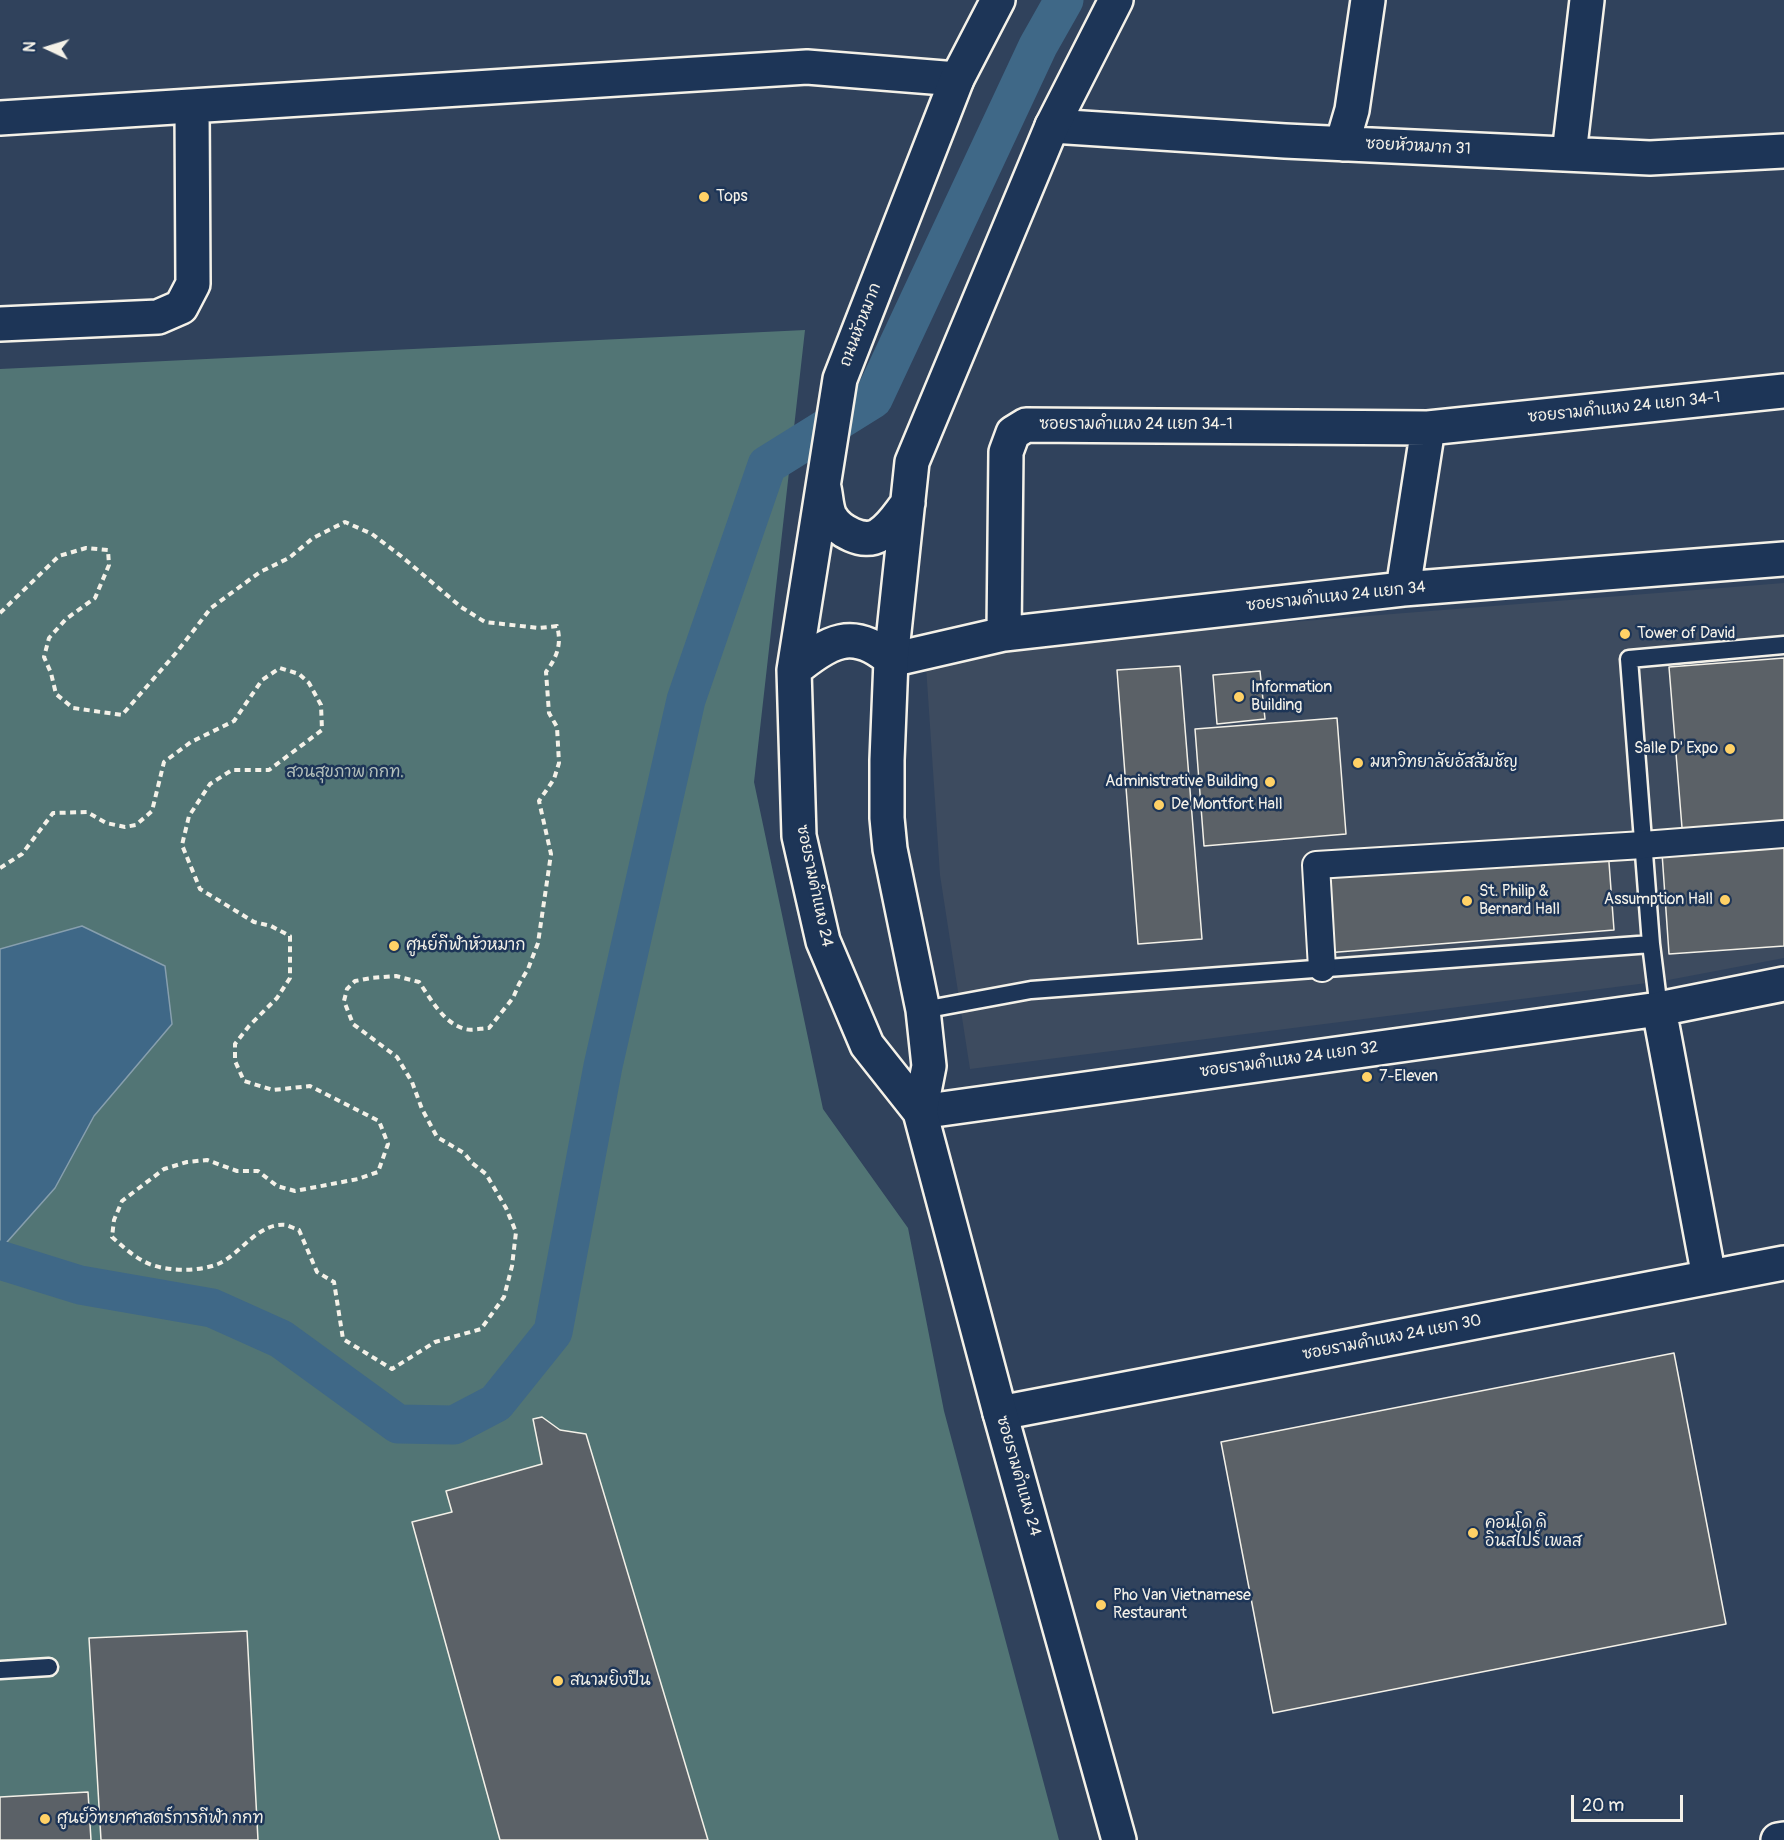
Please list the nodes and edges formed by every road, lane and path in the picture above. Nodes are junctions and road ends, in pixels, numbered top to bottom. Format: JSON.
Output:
{"nodes":[{"id":1,"x":998,"y":0,"type":"edge"},
{"id":2,"x":1116,"y":0,"type":"edge"},
{"id":3,"x":1368,"y":0,"type":"edge"},
{"id":4,"x":1587,"y":0,"type":"edge"},
{"id":5,"x":957,"y":79,"type":"junction"},
{"id":6,"x":192,"y":106,"type":"junction"},
{"id":7,"x":0,"y":118,"type":"edge"},
{"id":8,"x":1052,"y":126,"type":"junction"},
{"id":9,"x":1342,"y":144,"type":"junction"},
{"id":10,"x":1784,"y":152,"type":"edge"},
{"id":11,"x":1569,"y":154,"type":"junction"},
{"id":12,"x":0,"y":324,"type":"edge"},
{"id":13,"x":1784,"y":391,"type":"edge"},
{"id":14,"x":1428,"y":428,"type":"junction"},
{"id":15,"x":824,"y":478,"type":"junction"},
{"id":16,"x":908,"y":503,"type":"junction"},
{"id":17,"x":1784,"y":559,"type":"edge"},
{"id":18,"x":1403,"y":589,"type":"junction"},
{"id":19,"x":0,"y":613,"type":"edge"},
{"id":20,"x":1004,"y":634,"type":"junction"},
{"id":21,"x":1784,"y":645,"type":"edge"},
{"id":22,"x":891,"y":660,"type":"junction"},
{"id":23,"x":794,"y":670,"type":"junction"},
{"id":24,"x":1784,"y":834,"type":"edge"},
{"id":25,"x":1643,"y":845,"type":"junction"},
{"id":26,"x":0,"y":868,"type":"edge"},
{"id":27,"x":1651,"y":944,"type":"junction"},
{"id":28,"x":1322,"y":968,"type":"junction"},
{"id":29,"x":1784,"y":984,"type":"edge"},
{"id":30,"x":1659,"y":1009,"type":"junction"},
{"id":31,"x":923,"y":1010,"type":"junction"},
{"id":32,"x":920,"y":1112,"type":"junction"},
{"id":33,"x":1784,"y":1263,"type":"edge"},
{"id":34,"x":1709,"y":1277,"type":"junction"},
{"id":35,"x":1000,"y":1413,"type":"junction"},
{"id":36,"x":49,"y":1666,"type":"dead end"},
{"id":37,"x":0,"y":1670,"type":"edge"},
{"id":38,"x":1784,"y":1839,"type":"edge"},
{"id":39,"x":1119,"y":1840,"type":"edge"},
{"id":40,"x":1778,"y":1840,"type":"edge"}],
"edges":[{"from":1,"to":5,"type":"street","name":"ถนนหัวหมาก"},
{"from":2,"to":8,"type":"street"},
{"from":3,"to":9,"type":"street"},
{"from":4,"to":11,"type":"street"},
{"from":5,"to":6,"type":"street"},
{"from":5,"to":15,"type":"street","name":"ถนนหัวหมาก"},
{"from":6,"to":7,"type":"street"},
{"from":6,"to":12,"type":"street"},
{"from":8,"to":9,"type":"street","name":"ซอยหัวหมาก 31"},
{"from":8,"to":16,"type":"street"},
{"from":9,"to":11,"type":"street","name":"ซอยหัวหมาก 31"},
{"from":10,"to":11,"type":"street","name":"ซอยหัวหมาก 31"},
{"from":13,"to":14,"type":"street","name":"ซอยรามคำแหง 24 แยก 34-1"},
{"from":14,"to":18,"type":"street"},
{"from":14,"to":20,"type":"street","name":"ซอยรามคำแหง 24 แยก 34-1"},
{"from":15,"to":16,"type":"street"},
{"from":15,"to":23,"type":"street","name":"ถนนหัวหมาก"},
{"from":16,"to":22,"type":"street"},
{"from":17,"to":18,"type":"street","name":"ซอยรามคำแหง 24 แยก 34"},
{"from":18,"to":20,"type":"street","name":"ซอยรามคำแหง 24 แยก 34"},
{"from":19,"to":26,"type":"path"},
{"from":20,"to":22,"type":"street","name":"ซอยรามคำแหง 24 แยก 34"},
{"from":21,"to":25,"type":"lane"},
{"from":22,"to":23,"type":"street"},
{"from":22,"to":31,"type":"street","name":"ซอยรามคำแหง 24"},
{"from":23,"to":32,"type":"street","name":"ซอยรามคำแหง 24"},
{"from":24,"to":25,"type":"street"},
{"from":25,"to":27,"type":"lane"},
{"from":25,"to":28,"type":"street"},
{"from":27,"to":28,"type":"lane"},
{"from":27,"to":30,"type":"lane"},
{"from":28,"to":31,"type":"lane"},
{"from":29,"to":30,"type":"street","name":"ซอยรามคำแหง 24 แยก 32"},
{"from":30,"to":32,"type":"street","name":"ซอยรามคำแหง 24 แยก 32"},
{"from":30,"to":34,"type":"street"},
{"from":31,"to":32,"type":"street","name":"ซอยรามคำแหง 24"},
{"from":32,"to":35,"type":"street","name":"ซอยรามคำแหง 24"},
{"from":33,"to":34,"type":"street","name":"ซอยรามคำแหง 24 แยก 30"},
{"from":34,"to":35,"type":"street","name":"ซอยรามคำแหง 24 แยก 30"},
{"from":35,"to":39,"type":"street","name":"ซอยรามคำแหง 24"},
{"from":36,"to":37,"type":"lane"},
{"from":38,"to":40,"type":"street"}]}
